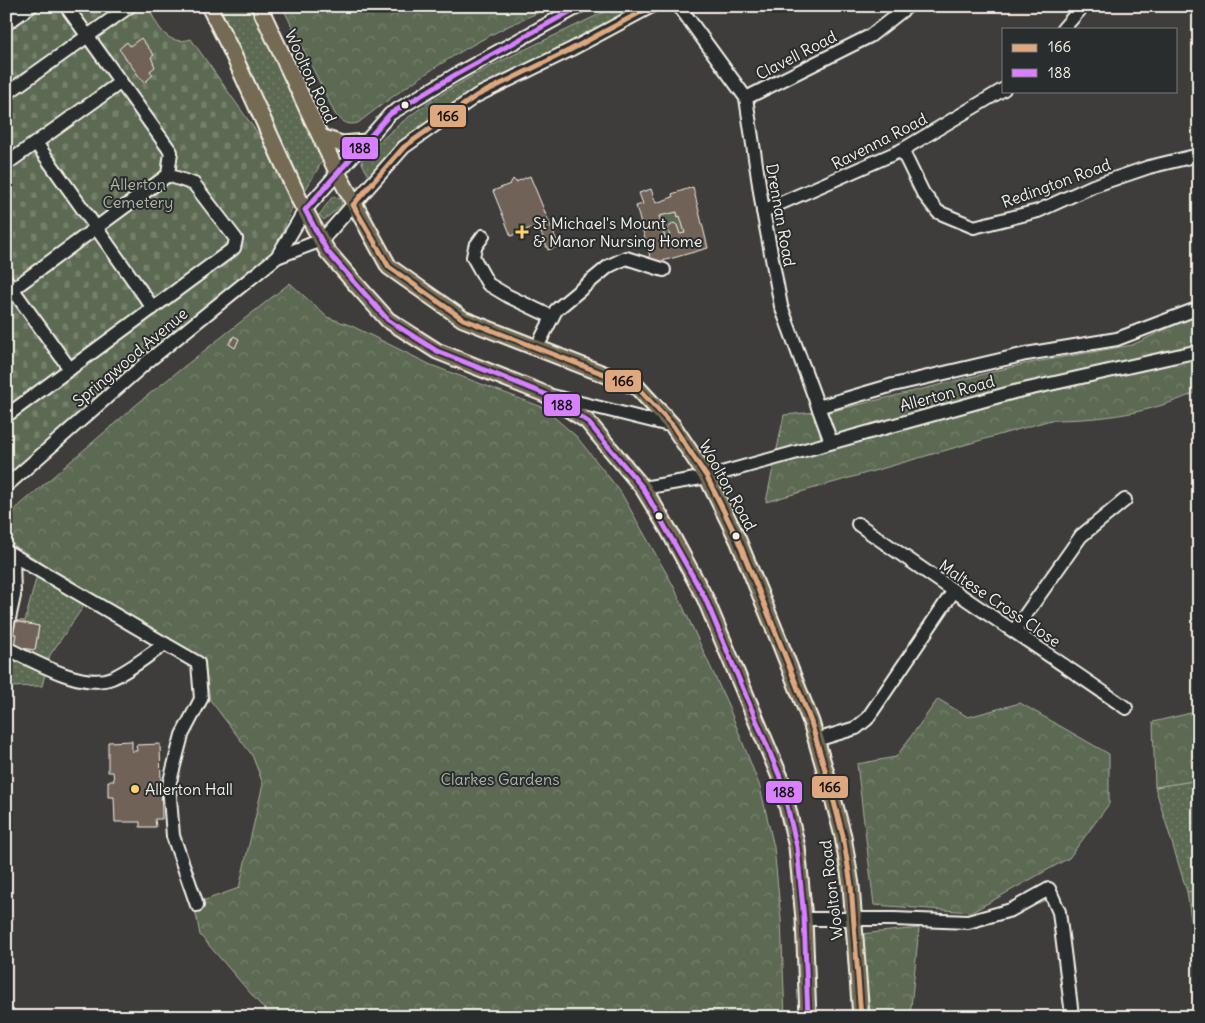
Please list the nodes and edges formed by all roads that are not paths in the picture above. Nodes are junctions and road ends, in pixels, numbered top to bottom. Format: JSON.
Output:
{"nodes":[{"id":1,"x":31,"y":6,"type":"edge"},
{"id":2,"x":66,"y":6,"type":"edge"},
{"id":3,"x":130,"y":6,"type":"edge"},
{"id":4,"x":209,"y":6,"type":"edge"},
{"id":5,"x":260,"y":6,"type":"edge"},
{"id":6,"x":580,"y":6,"type":"edge"},
{"id":7,"x":652,"y":6,"type":"edge"},
{"id":8,"x":679,"y":6,"type":"edge"},
{"id":9,"x":908,"y":6,"type":"edge"},
{"id":10,"x":1083,"y":6,"type":"edge"},
{"id":11,"x":6,"y":24,"type":"edge"},
{"id":12,"x":1064,"y":28,"type":"edge"},
{"id":13,"x":87,"y":36,"type":"junction"},
{"id":14,"x":121,"y":82,"type":"junction"},
{"id":15,"x":1002,"y":90,"type":"edge"},
{"id":16,"x":6,"y":94,"type":"edge"},
{"id":17,"x":746,"y":98,"type":"junction"},
{"id":18,"x":320,"y":137,"type":"junction"},
{"id":19,"x":366,"y":142,"type":"junction"},
{"id":20,"x":36,"y":143,"type":"junction"},
{"id":21,"x":902,"y":150,"type":"junction"},
{"id":22,"x":1199,"y":156,"type":"edge"},
{"id":23,"x":6,"y":164,"type":"edge"},
{"id":24,"x":338,"y":174,"type":"junction"},
{"id":25,"x":168,"y":175,"type":"junction"},
{"id":26,"x":353,"y":205,"type":"junction"},
{"id":27,"x":305,"y":210,"type":"junction"},
{"id":28,"x":763,"y":211,"type":"junction"},
{"id":29,"x":97,"y":227,"type":"junction"},
{"id":30,"x":483,"y":236,"type":"dead end"},
{"id":31,"x":322,"y":240,"type":"junction"},
{"id":32,"x":277,"y":257,"type":"junction"},
{"id":33,"x":664,"y":270,"type":"dead end"},
{"id":34,"x":8,"y":288,"type":"edge"},
{"id":35,"x":153,"y":308,"type":"junction"},
{"id":36,"x":1199,"y":308,"type":"edge"},
{"id":37,"x":552,"y":318,"type":"junction"},
{"id":38,"x":537,"y":347,"type":"junction"},
{"id":39,"x":1199,"y":351,"type":"edge"},
{"id":40,"x":70,"y":369,"type":"junction"},
{"id":41,"x":545,"y":394,"type":"junction"},
{"id":42,"x":818,"y":407,"type":"junction"},
{"id":43,"x":6,"y":416,"type":"edge"},
{"id":44,"x":674,"y":426,"type":"junction"},
{"id":45,"x":831,"y":442,"type":"junction"},
{"id":46,"x":707,"y":477,"type":"junction"},
{"id":47,"x":6,"y":486,"type":"edge"},
{"id":48,"x":643,"y":488,"type":"junction"},
{"id":49,"x":1126,"y":500,"type":"dead end"},
{"id":50,"x":858,"y":524,"type":"dead end"},
{"id":51,"x":10,"y":554,"type":"edge"},
{"id":52,"x":953,"y":592,"type":"junction"},
{"id":53,"x":1014,"y":630,"type":"junction"},
{"id":54,"x":6,"y":632,"type":"edge"},
{"id":55,"x":165,"y":644,"type":"junction"},
{"id":56,"x":6,"y":648,"type":"edge"},
{"id":57,"x":1126,"y":708,"type":"dead end"},
{"id":58,"x":816,"y":740,"type":"junction"},
{"id":59,"x":197,"y":905,"type":"dead end"},
{"id":60,"x":853,"y":918,"type":"junction"},
{"id":61,"x":804,"y":919,"type":"junction"},
{"id":62,"x":1072,"y":1015,"type":"dead end"},
{"id":63,"x":808,"y":1017,"type":"edge"},
{"id":64,"x":861,"y":1017,"type":"edge"}],
"edges":[{"from":1,"to":11,"type":"street"},
{"from":2,"to":13,"type":"street"},
{"from":3,"to":13,"type":"street"},
{"from":4,"to":27,"type":"main road","name":"Woolton Road"},
{"from":5,"to":18,"type":"main road","name":"Woolton Road"},
{"from":6,"to":19,"type":"street","name":"Springwood Avenue"},
{"from":7,"to":26,"type":"street","name":"Springwood Avenue"},
{"from":8,"to":17,"type":"street","name":"Drennan Road"},
{"from":9,"to":17,"type":"street","name":"Clavell Road"},
{"from":10,"to":12,"type":"street"},
{"from":13,"to":14,"type":"street"},
{"from":13,"to":16,"type":"street"},
{"from":14,"to":20,"type":"street"},
{"from":14,"to":25,"type":"street"},
{"from":15,"to":21,"type":"street","name":"Ravenna Road"},
{"from":17,"to":28,"type":"street","name":"Drennan Road"},
{"from":18,"to":19,"type":"main road"},
{"from":18,"to":24,"type":"main road","name":"Woolton Road"},
{"from":19,"to":24,"type":"street","name":"Springwood Avenue"},
{"from":20,"to":23,"type":"street"},
{"from":20,"to":29,"type":"street"},
{"from":21,"to":22,"type":"street","name":"Redington Road"},
{"from":21,"to":28,"type":"street","name":"Ravenna Road"},
{"from":24,"to":26,"type":"main road","name":"Woolton Road"},
{"from":24,"to":27,"type":"street","name":"Springwood Avenue"},
{"from":25,"to":29,"type":"street"},
{"from":25,"to":35,"type":"street"},
{"from":26,"to":31,"type":"street","name":"Springwood Avenue"},
{"from":26,"to":38,"type":"main road","name":"Woolton Road"},
{"from":27,"to":31,"type":"main road","name":"Woolton Road"},
{"from":27,"to":32,"type":"street","name":"Springwood Avenue"},
{"from":28,"to":42,"type":"street","name":"Drennan Road"},
{"from":29,"to":34,"type":"street"},
{"from":29,"to":35,"type":"street"},
{"from":30,"to":37,"type":"street"},
{"from":31,"to":32,"type":"street","name":"Springwood Avenue"},
{"from":31,"to":41,"type":"main road","name":"Woolton Road"},
{"from":32,"to":47,"type":"street","name":"Springwood Avenue"},
{"from":33,"to":37,"type":"street"},
{"from":34,"to":40,"type":"street"},
{"from":35,"to":40,"type":"street"},
{"from":36,"to":42,"type":"street","name":"Allerton Road"},
{"from":37,"to":38,"type":"street"},
{"from":38,"to":44,"type":"main road","name":"Woolton Road"},
{"from":39,"to":45,"type":"street","name":"Allerton Road"},
{"from":40,"to":43,"type":"street"},
{"from":41,"to":44,"type":"street"},
{"from":41,"to":48,"type":"main road","name":"Woolton Road"},
{"from":42,"to":45,"type":"street","name":"Drennan Road"},
{"from":44,"to":46,"type":"main road","name":"Woolton Road"},
{"from":45,"to":46,"type":"street","name":"Allerton Road"},
{"from":46,"to":48,"type":"street","name":"Allerton Road"},
{"from":46,"to":58,"type":"main road","name":"Woolton Road"},
{"from":48,"to":61,"type":"main road","name":"Woolton Road"},
{"from":49,"to":53,"type":"street"},
{"from":50,"to":52,"type":"street","name":"Maltese Cross Close"},
{"from":51,"to":54,"type":"street"},
{"from":51,"to":55,"type":"street"},
{"from":52,"to":53,"type":"street","name":"Maltese Cross Close"},
{"from":52,"to":58,"type":"street"},
{"from":53,"to":57,"type":"street","name":"Maltese Cross Close"},
{"from":55,"to":56,"type":"street"},
{"from":55,"to":59,"type":"street"},
{"from":58,"to":60,"type":"main road","name":"Woolton Road"},
{"from":60,"to":61,"type":"street"},
{"from":60,"to":62,"type":"street"},
{"from":60,"to":64,"type":"main road","name":"Woolton Road"},
{"from":61,"to":63,"type":"main road","name":"Woolton Road"}]}
